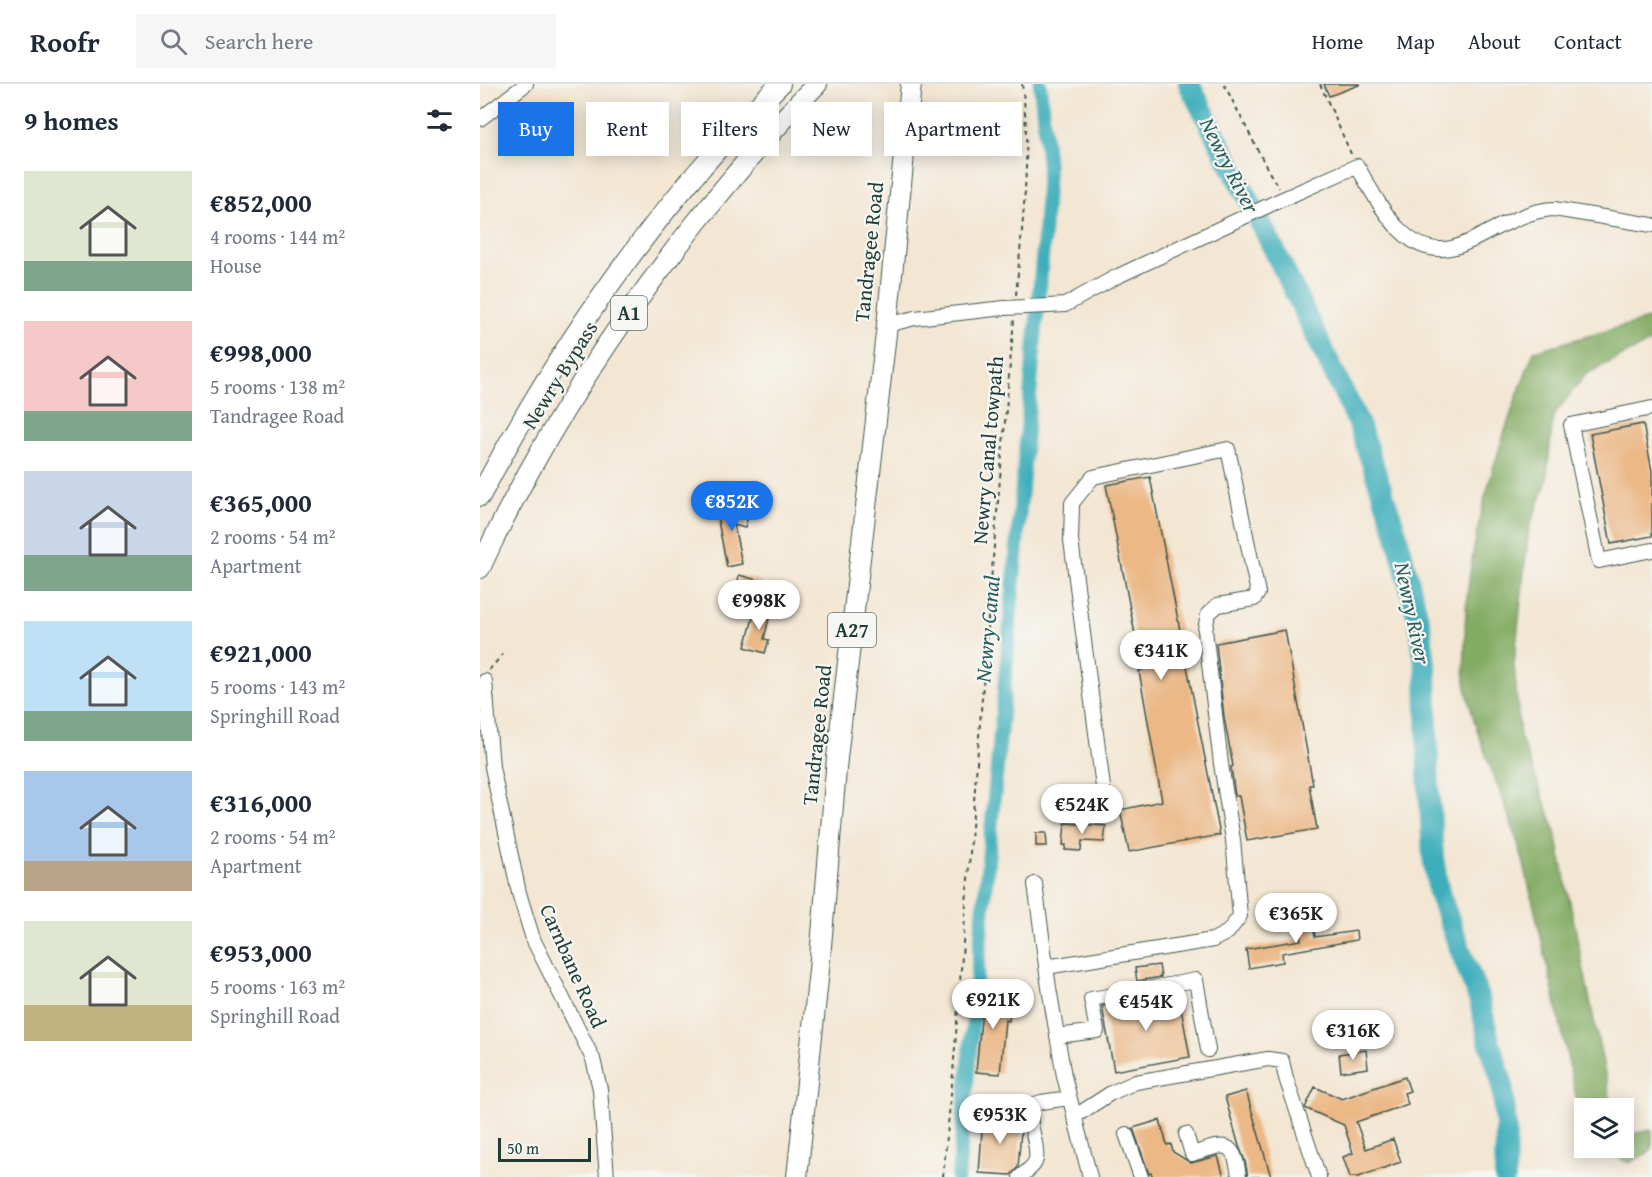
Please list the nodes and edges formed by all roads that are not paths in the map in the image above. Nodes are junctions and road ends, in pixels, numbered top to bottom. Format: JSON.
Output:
{"nodes":[{"id":1,"x":526,"y":84,"type":"edge"},
{"id":2,"x":780,"y":84,"type":"edge"},
{"id":3,"x":817,"y":84,"type":"edge"},
{"id":4,"x":911,"y":84,"type":"edge"},
{"id":5,"x":480,"y":119,"type":"edge"},
{"id":6,"x":1652,"y":225,"type":"edge"},
{"id":7,"x":887,"y":325,"type":"junction"},
{"id":8,"x":1651,"y":410,"type":"edge"},
{"id":9,"x":480,"y":496,"type":"edge"},
{"id":10,"x":1652,"y":550,"type":"edge"},
{"id":11,"x":480,"y":568,"type":"edge"},
{"id":12,"x":485,"y":681,"type":"road end"},
{"id":13,"x":483,"y":702,"type":"edge"},
{"id":14,"x":1103,"y":787,"type":"dead end"},
{"id":15,"x":1035,"y":884,"type":"dead end"},
{"id":16,"x":1046,"y":967,"type":"junction"},
{"id":17,"x":1057,"y":1036,"type":"junction"},
{"id":18,"x":1208,"y":1050,"type":"dead end"},
{"id":19,"x":1069,"y":1098,"type":"junction"},
{"id":20,"x":990,"y":1108,"type":"dead end"},
{"id":21,"x":1030,"y":1110,"type":"junction"},
{"id":22,"x":1074,"y":1117,"type":"junction"},
{"id":23,"x":1126,"y":1134,"type":"dead end"},
{"id":24,"x":1186,"y":1134,"type":"dead end"},
{"id":25,"x":607,"y":1177,"type":"edge"},
{"id":26,"x":797,"y":1177,"type":"edge"},
{"id":27,"x":1020,"y":1177,"type":"edge"},
{"id":28,"x":1089,"y":1177,"type":"edge"},
{"id":29,"x":1141,"y":1177,"type":"edge"},
{"id":30,"x":1239,"y":1177,"type":"edge"},
{"id":31,"x":1319,"y":1177,"type":"edge"}],
"edges":[{"from":1,"to":5,"type":"street"},
{"from":2,"to":9,"type":"highway","name":"Newry Bypass","number":"A1"},
{"from":3,"to":11,"type":"highway","name":"Newry Bypass","number":"A1"},
{"from":4,"to":7,"type":"highway","name":"Tandragee Road","number":"A27"},
{"from":6,"to":7,"type":"street","bridge":true},
{"from":7,"to":26,"type":"highway","name":"Tandragee Road","number":"A27"},
{"from":8,"to":10,"type":"street"},
{"from":12,"to":13,"type":"street","name":"Carnbane Road"},
{"from":13,"to":25,"type":"street","name":"Carnbane Road"},
{"from":14,"to":16,"type":"street"},
{"from":15,"to":16,"type":"street"},
{"from":16,"to":17,"type":"street"},
{"from":17,"to":18,"type":"street"},
{"from":17,"to":19,"type":"street"},
{"from":19,"to":21,"type":"street"},
{"from":19,"to":22,"type":"street"},
{"from":20,"to":21,"type":"street"},
{"from":21,"to":27,"type":"street"},
{"from":22,"to":28,"type":"street"},
{"from":22,"to":31,"type":"street"},
{"from":23,"to":29,"type":"street"},
{"from":24,"to":30,"type":"street"}]}
